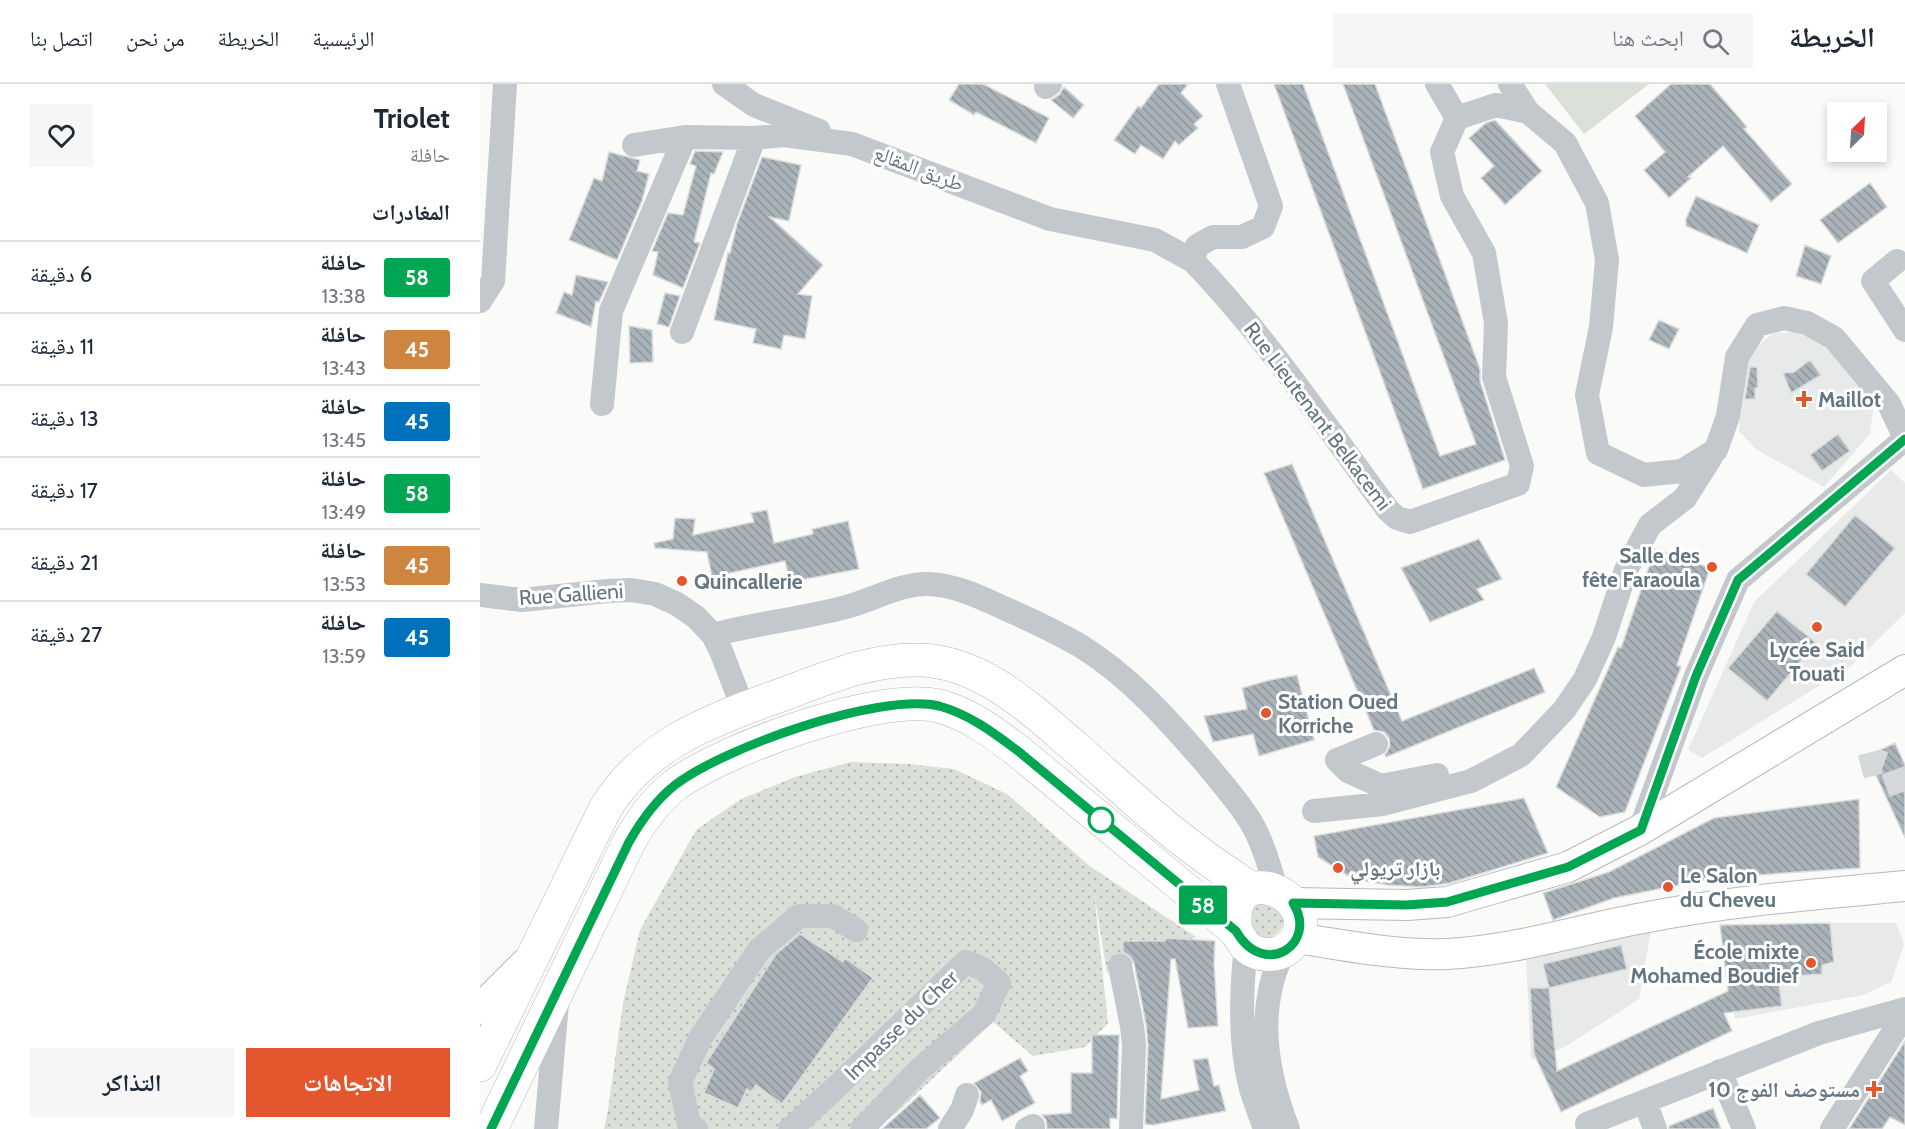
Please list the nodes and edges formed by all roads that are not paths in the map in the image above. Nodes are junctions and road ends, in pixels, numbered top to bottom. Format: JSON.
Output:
{"nodes":[{"id":1,"x":505,"y":84,"type":"edge"},
{"id":2,"x":724,"y":84,"type":"edge"},
{"id":3,"x":1228,"y":84,"type":"edge"},
{"id":4,"x":1437,"y":84,"type":"edge"},
{"id":5,"x":1510,"y":84,"type":"edge"},
{"id":6,"x":1528,"y":112,"type":"junction"},
{"id":7,"x":1457,"y":118,"type":"junction"},
{"id":8,"x":685,"y":137,"type":"junction"},
{"id":9,"x":754,"y":138,"type":"junction"},
{"id":10,"x":852,"y":144,"type":"junction"},
{"id":11,"x":634,"y":145,"type":"dead end"},
{"id":12,"x":1193,"y":261,"type":"junction"},
{"id":13,"x":1897,"y":261,"type":"dead end"},
{"id":14,"x":480,"y":301,"type":"edge"},
{"id":15,"x":1905,"y":330,"type":"edge"},
{"id":16,"x":681,"y":332,"type":"dead end"},
{"id":17,"x":602,"y":404,"type":"dead end"},
{"id":18,"x":1905,"y":438,"type":"edge"},
{"id":19,"x":1716,"y":450,"type":"junction"},
{"id":20,"x":480,"y":595,"type":"edge"},
{"id":21,"x":713,"y":635,"type":"junction"},
{"id":22,"x":1905,"y":670,"type":"edge"},
{"id":23,"x":743,"y":708,"type":"junction"},
{"id":24,"x":1376,"y":744,"type":"dead end"},
{"id":25,"x":1487,"y":773,"type":"junction"},
{"id":26,"x":1314,"y":811,"type":"dead end"},
{"id":27,"x":1641,"y":830,"type":"junction"},
{"id":28,"x":1905,"y":885,"type":"edge"},
{"id":29,"x":1274,"y":895,"type":"junction"},
{"id":30,"x":856,"y":930,"type":"dead end"},
{"id":31,"x":1241,"y":938,"type":"junction"},
{"id":32,"x":1290,"y":945,"type":"junction"},
{"id":33,"x":534,"y":954,"type":"junction"},
{"id":34,"x":1120,"y":966,"type":"dead end"},
{"id":35,"x":558,"y":988,"type":"junction"},
{"id":36,"x":1905,"y":1009,"type":"edge"},
{"id":37,"x":480,"y":1010,"type":"edge"},
{"id":38,"x":1905,"y":1014,"type":"edge"},
{"id":39,"x":480,"y":1065,"type":"edge"},
{"id":40,"x":1719,"y":1071,"type":"junction"},
{"id":41,"x":968,"y":1095,"type":"dead end"},
{"id":42,"x":1645,"y":1102,"type":"junction"},
{"id":43,"x":1587,"y":1124,"type":"dead end"},
{"id":44,"x":490,"y":1129,"type":"edge"},
{"id":45,"x":546,"y":1129,"type":"edge"},
{"id":46,"x":696,"y":1129,"type":"edge"},
{"id":47,"x":790,"y":1129,"type":"edge"},
{"id":48,"x":862,"y":1129,"type":"edge"},
{"id":49,"x":950,"y":1129,"type":"edge"},
{"id":50,"x":1027,"y":1129,"type":"edge"},
{"id":51,"x":1033,"y":1129,"type":"edge"},
{"id":52,"x":1131,"y":1129,"type":"edge"},
{"id":53,"x":1265,"y":1129,"type":"edge"},
{"id":54,"x":1288,"y":1129,"type":"edge"},
{"id":55,"x":1655,"y":1129,"type":"edge"},
{"id":56,"x":1744,"y":1129,"type":"edge"},
{"id":57,"x":1832,"y":1129,"type":"edge"}],
"edges":[{"from":1,"to":14,"type":"street"},
{"from":2,"to":10,"type":"street"},
{"from":3,"to":12,"type":"street"},
{"from":4,"to":7,"type":"street"},
{"from":5,"to":6,"type":"street"},
{"from":6,"to":7,"type":"street"},
{"from":6,"to":19,"type":"street"},
{"from":7,"to":12,"type":"street","name":"Rue Lieutenant Belkacemi"},
{"from":8,"to":9,"type":"street","name":"طريق المقالع"},
{"from":8,"to":11,"type":"street","name":"طريق المقالع"},
{"from":8,"to":17,"type":"street"},
{"from":9,"to":10,"type":"street","name":"طريق المقالع"},
{"from":9,"to":16,"type":"street"},
{"from":10,"to":12,"type":"street","name":"طريق المقالع"},
{"from":13,"to":15,"type":"street"},
{"from":18,"to":19,"type":"street"},
{"from":18,"to":27,"type":"street"},
{"from":19,"to":25,"type":"street"},
{"from":20,"to":21,"type":"street","name":"Rue Gallieni"},
{"from":21,"to":23,"type":"street","name":"Rue Gallieni"},
{"from":21,"to":29,"type":"street"},
{"from":22,"to":27,"type":"main road"},
{"from":23,"to":29,"type":"highway"},
{"from":23,"to":33,"type":"highway"},
{"from":24,"to":25,"type":"street"},
{"from":25,"to":26,"type":"street"},
{"from":27,"to":29,"type":"main road"},
{"from":28,"to":32,"type":"main road"},
{"from":29,"to":31,"type":"highway"},
{"from":29,"to":32,"type":"highway"},
{"from":30,"to":46,"type":"street"},
{"from":31,"to":32,"type":"highway"},
{"from":31,"to":35,"type":"highway"},
{"from":31,"to":53,"type":"street"},
{"from":32,"to":54,"type":"street"},
{"from":33,"to":37,"type":"main road"},
{"from":33,"to":39,"type":"highway"},
{"from":34,"to":52,"type":"street"},
{"from":35,"to":44,"type":"highway"},
{"from":35,"to":45,"type":"street"},
{"from":36,"to":40,"type":"street"},
{"from":38,"to":57,"type":"street"},
{"from":40,"to":42,"type":"street"},
{"from":40,"to":56,"type":"street"},
{"from":41,"to":49,"type":"street"},
{"from":42,"to":43,"type":"street"},
{"from":42,"to":55,"type":"street"},
{"from":47,"to":48,"type":"street","name":"Impasse du Cher"},
{"from":50,"to":51,"type":"street"}]}
